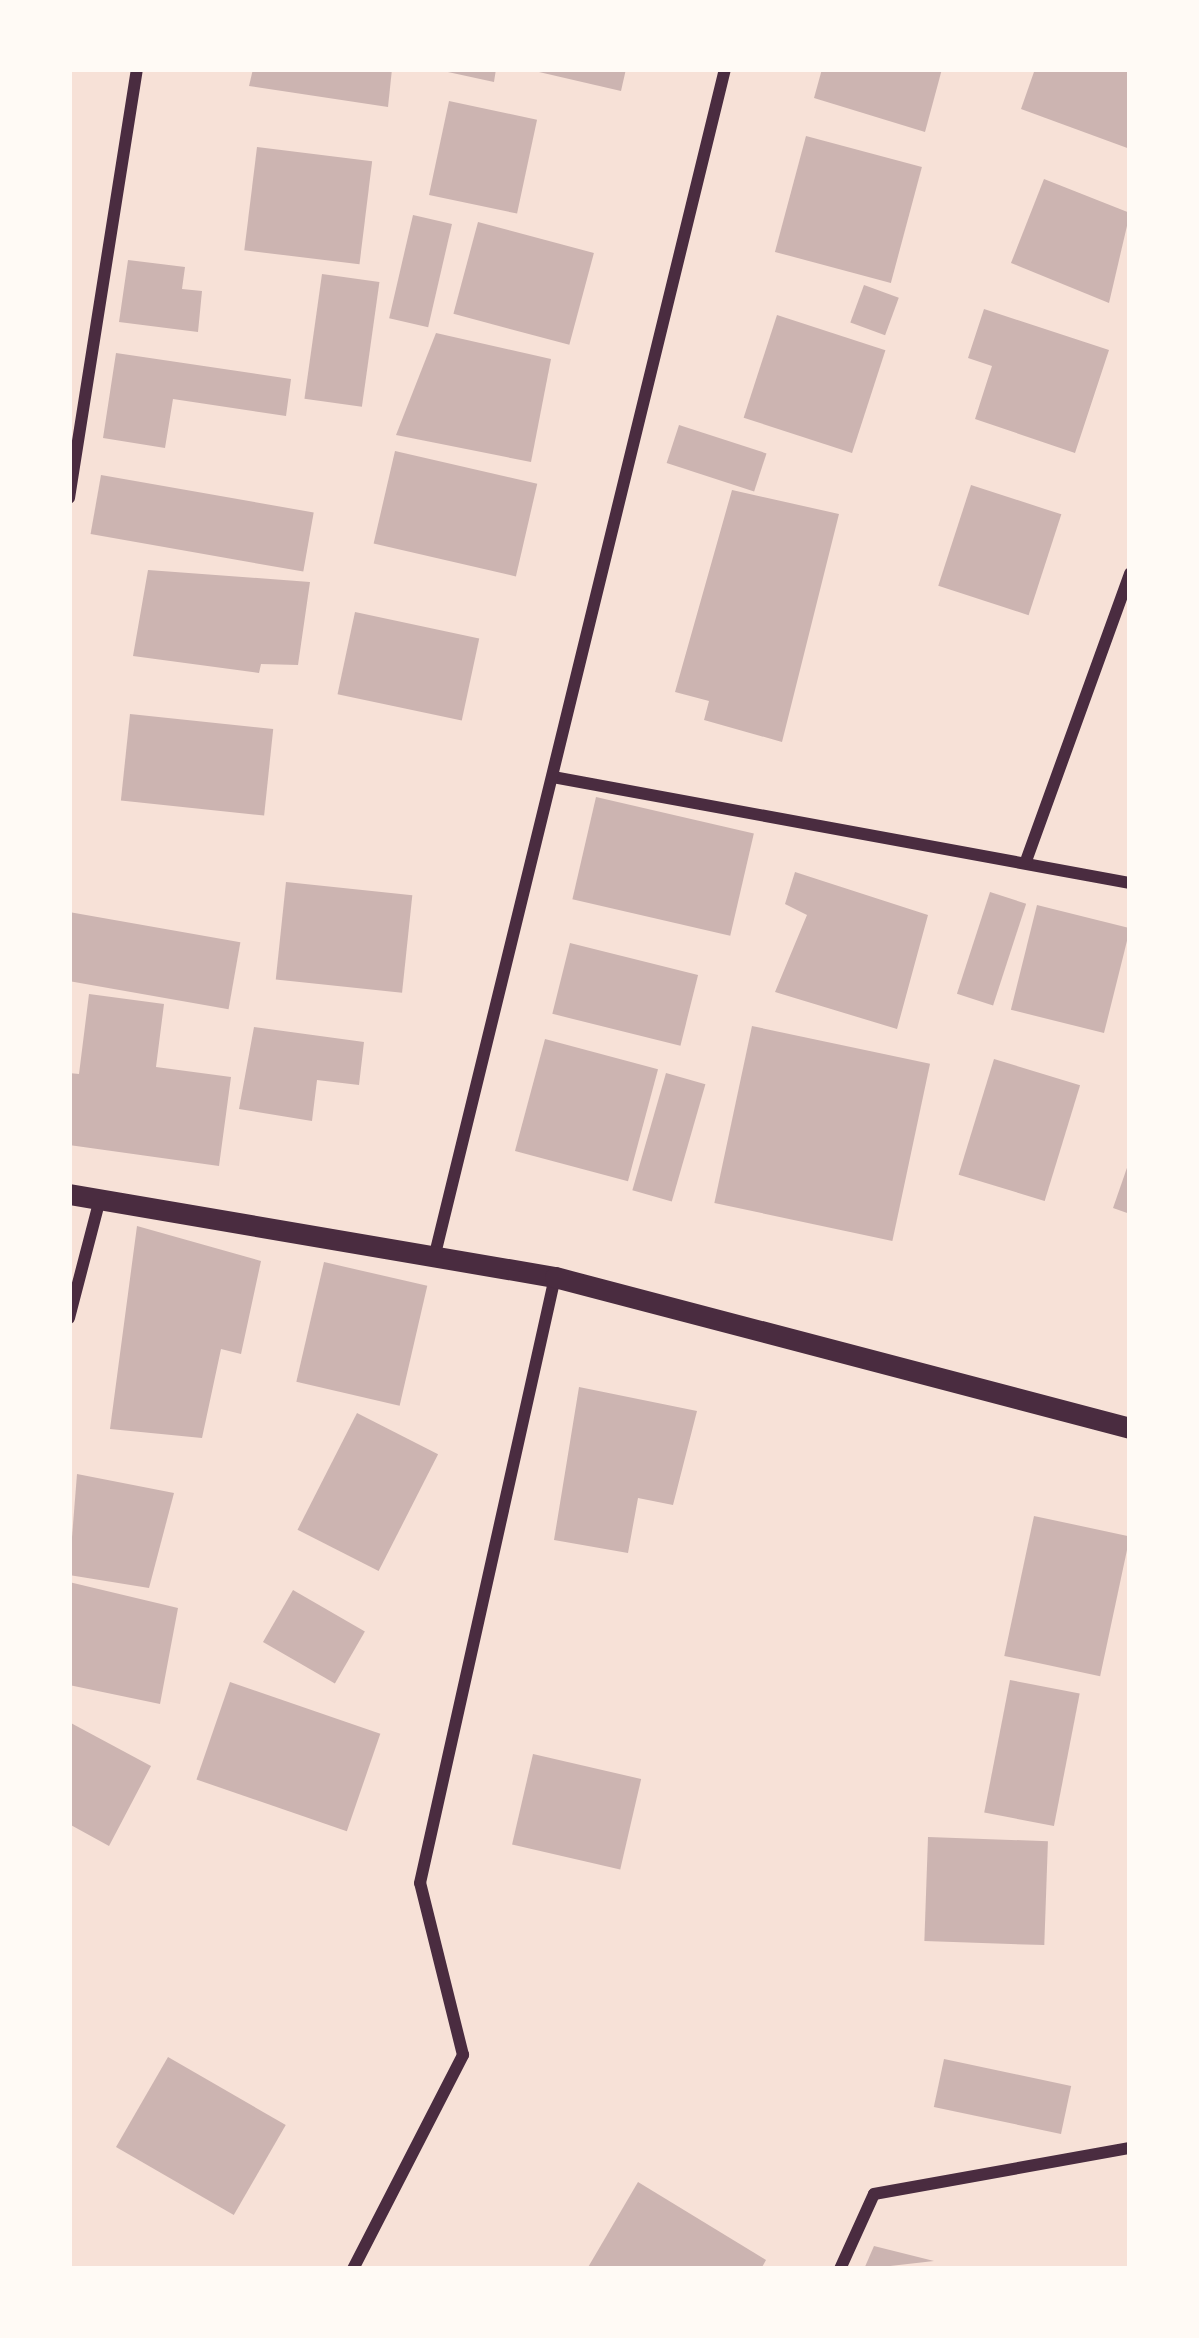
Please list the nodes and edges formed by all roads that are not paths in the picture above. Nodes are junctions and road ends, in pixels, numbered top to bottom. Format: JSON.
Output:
{"nodes":[{"id":1,"x":136,"y":69,"type":"edge"},
{"id":2,"x":725,"y":69,"type":"edge"},
{"id":3,"x":69,"y":498,"type":"edge"},
{"id":4,"x":1130,"y":573,"type":"edge"},
{"id":5,"x":554,"y":777,"type":"junction"},
{"id":6,"x":1026,"y":861,"type":"junction"},
{"id":7,"x":1130,"y":883,"type":"edge"},
{"id":8,"x":69,"y":1194,"type":"edge"},
{"id":9,"x":100,"y":1198,"type":"junction"},
{"id":10,"x":435,"y":1254,"type":"junction"},
{"id":11,"x":555,"y":1277,"type":"junction"},
{"id":12,"x":69,"y":1318,"type":"edge"},
{"id":13,"x":1130,"y":1428,"type":"edge"},
{"id":14,"x":1130,"y":2148,"type":"edge"},
{"id":15,"x":352,"y":2269,"type":"edge"},
{"id":16,"x":840,"y":2269,"type":"edge"}],
"edges":[{"from":1,"to":3,"type":"street"},
{"from":2,"to":5,"type":"street"},
{"from":4,"to":6,"type":"street"},
{"from":5,"to":6,"type":"street"},
{"from":5,"to":10,"type":"street"},
{"from":6,"to":7,"type":"street"},
{"from":8,"to":9,"type":"street"},
{"from":9,"to":10,"type":"street"},
{"from":9,"to":12,"type":"street"},
{"from":10,"to":11,"type":"street"},
{"from":11,"to":13,"type":"street"},
{"from":11,"to":15,"type":"street"},
{"from":14,"to":16,"type":"street"}]}
